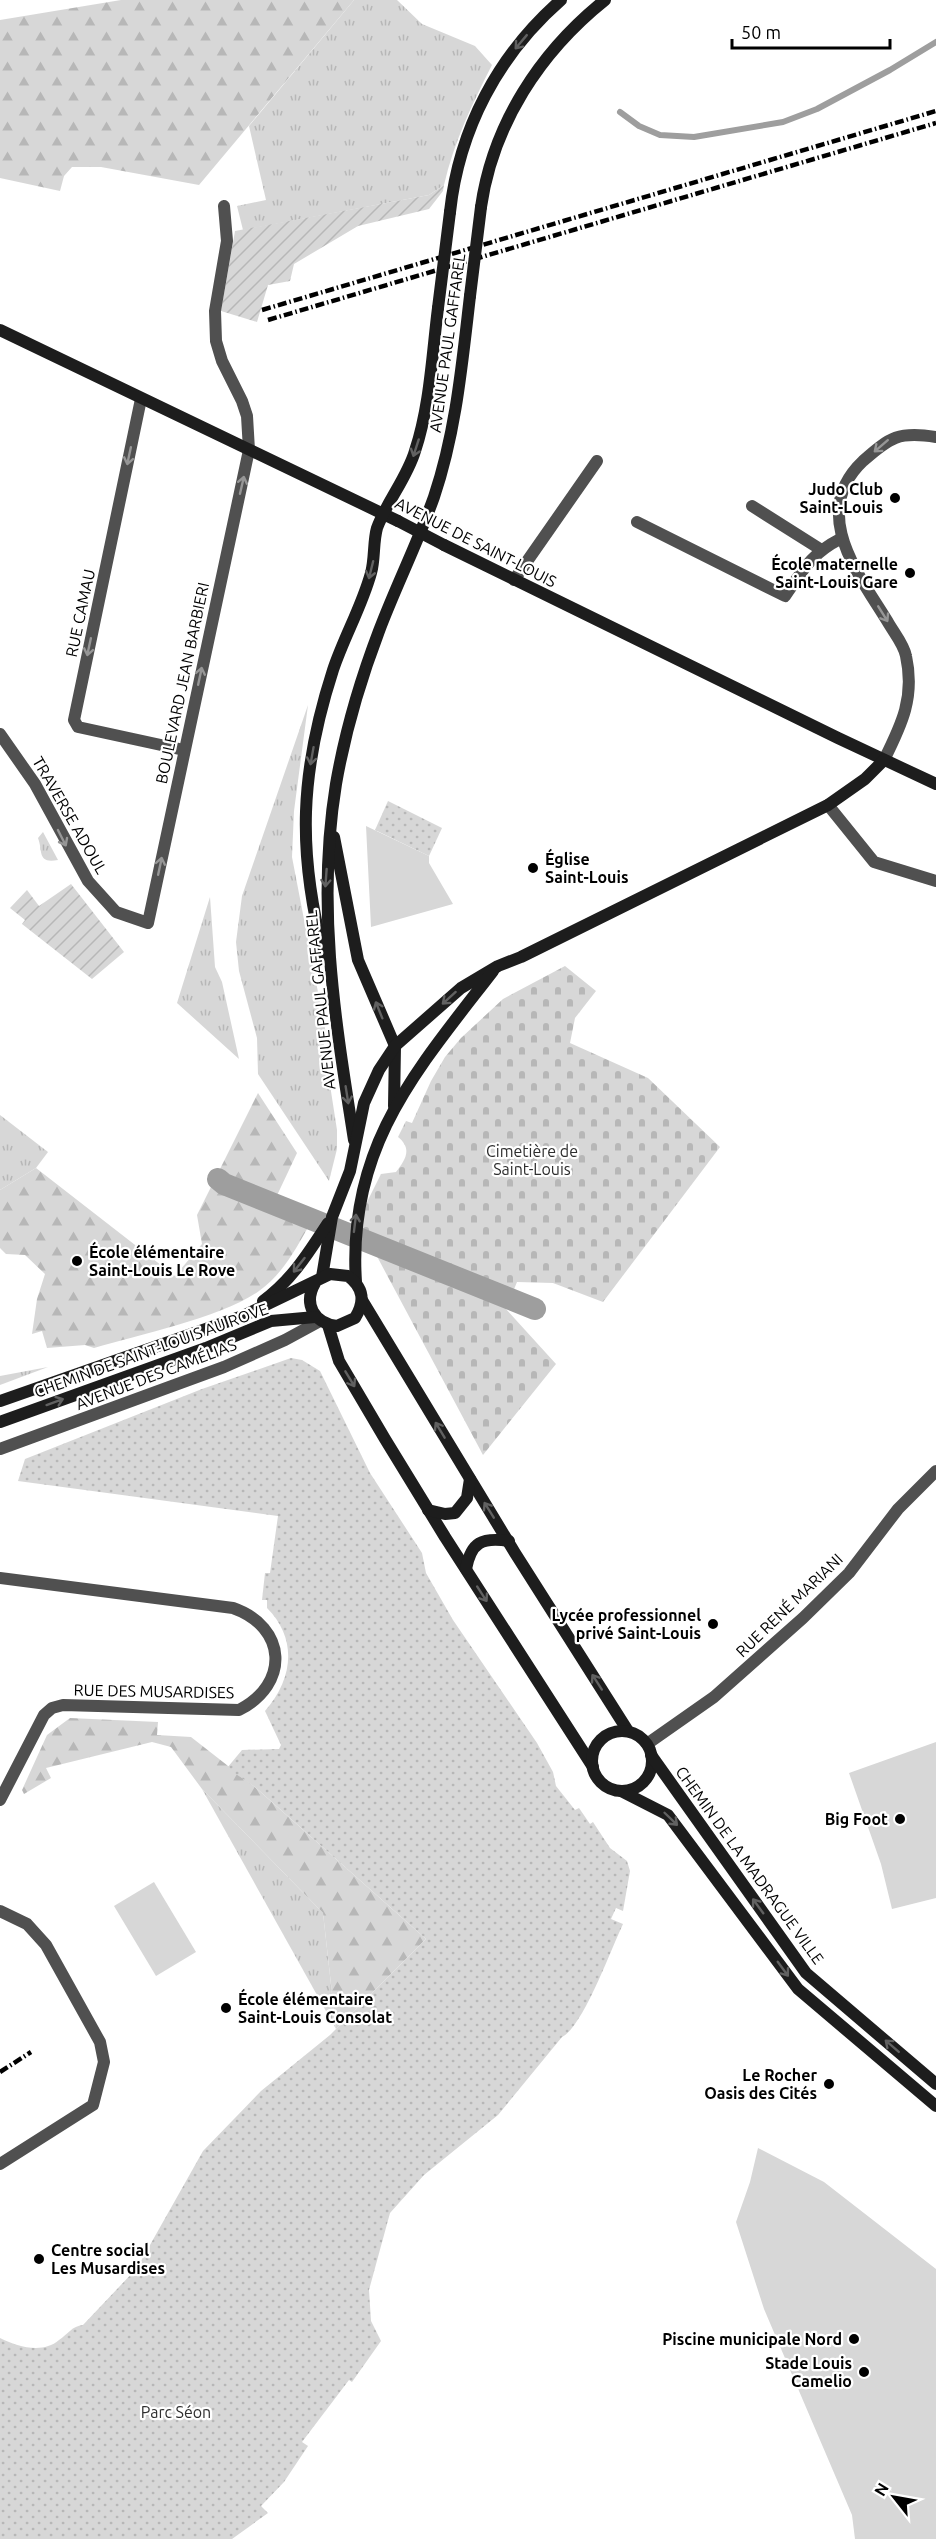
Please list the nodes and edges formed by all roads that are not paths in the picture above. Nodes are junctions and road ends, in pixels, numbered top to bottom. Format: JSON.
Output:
{"nodes":[{"id":1,"x":561,"y":0,"type":"edge"},
{"id":2,"x":605,"y":0,"type":"edge"},
{"id":3,"x":224,"y":206,"type":"dead end"},
{"id":4,"x":0,"y":330,"type":"edge"},
{"id":5,"x":141,"y":399,"type":"junction"},
{"id":6,"x":936,"y":437,"type":"edge"},
{"id":7,"x":249,"y":450,"type":"junction"},
{"id":8,"x":597,"y":462,"type":"dead end"},
{"id":9,"x":752,"y":506,"type":"dead end"},
{"id":10,"x":384,"y":514,"type":"junction"},
{"id":11,"x":637,"y":522,"type":"dead end"},
{"id":12,"x":840,"y":539,"type":"junction"},
{"id":13,"x":820,"y":549,"type":"junction"},
{"id":14,"x":514,"y":580,"type":"junction"},
{"id":15,"x":0,"y":734,"type":"edge"},
{"id":16,"x":184,"y":750,"type":"junction"},
{"id":17,"x":884,"y":760,"type":"junction"},
{"id":18,"x":936,"y":784,"type":"edge"},
{"id":19,"x":828,"y":805,"type":"junction"},
{"id":20,"x":331,"y":820,"type":"junction"},
{"id":21,"x":936,"y":881,"type":"edge"},
{"id":22,"x":148,"y":923,"type":"joint"},
{"id":23,"x":498,"y":966,"type":"junction"},
{"id":24,"x":333,"y":995,"type":"junction"},
{"id":25,"x":394,"y":1046,"type":"junction"},
{"id":26,"x":394,"y":1107,"type":"junction"},
{"id":27,"x":354,"y":1140,"type":"junction"},
{"id":28,"x":332,"y":1216,"type":"junction"},
{"id":29,"x":318,"y":1280,"type":"junction"},
{"id":30,"x":356,"y":1282,"type":"junction"},
{"id":31,"x":363,"y":1300,"type":"junction"},
{"id":32,"x":243,"y":1316,"type":"junction"},
{"id":33,"x":321,"y":1321,"type":"junction"},
{"id":34,"x":0,"y":1401,"type":"edge"},
{"id":35,"x":0,"y":1422,"type":"edge"},
{"id":36,"x":0,"y":1449,"type":"edge"},
{"id":37,"x":936,"y":1471,"type":"edge"},
{"id":38,"x":470,"y":1479,"type":"junction"},
{"id":39,"x":428,"y":1510,"type":"junction"},
{"id":40,"x":509,"y":1541,"type":"junction"},
{"id":41,"x":466,"y":1569,"type":"junction"},
{"id":42,"x":0,"y":1578,"type":"edge"},
{"id":43,"x":628,"y":1731,"type":"junction"},
{"id":44,"x":649,"y":1750,"type":"junction"},
{"id":45,"x":593,"y":1767,"type":"junction"},
{"id":46,"x":621,"y":1791,"type":"junction"},
{"id":47,"x":0,"y":1800,"type":"edge"},
{"id":48,"x":0,"y":1911,"type":"edge"},
{"id":49,"x":936,"y":2084,"type":"edge"},
{"id":50,"x":936,"y":2106,"type":"edge"},
{"id":51,"x":0,"y":2164,"type":"edge"}],
"edges":[{"from":1,"to":10,"type":"street","one_way":true,"bridge":true},
{"from":2,"to":20,"type":"street","name":"AVENUE PAUL GAFFAREL","bridge":true},
{"from":3,"to":7,"type":"street","name":"BOULEVARD JEAN BARBIERI"},
{"from":4,"to":5,"type":"street","name":"AVENUE DE SAINT-LOUIS"},
{"from":5,"to":7,"type":"street","name":"AVENUE DE SAINT-LOUIS"},
{"from":5,"to":16,"type":"street","name":"RUE CAMAU","one_way":true},
{"from":6,"to":12,"type":"street","one_way":true},
{"from":7,"to":10,"type":"street","name":"AVENUE DE SAINT-LOUIS"},
{"from":16,"to":7,"type":"street","name":"BOULEVARD JEAN BARBIERI","one_way":true},
{"from":8,"to":14,"type":"street"},
{"from":9,"to":13,"type":"street"},
{"from":10,"to":14,"type":"street","name":"AVENUE DE SAINT-LOUIS","bridge":true},
{"from":10,"to":24,"type":"street","one_way":true},
{"from":11,"to":13,"type":"street"},
{"from":12,"to":13,"type":"street"},
{"from":12,"to":17,"type":"street","one_way":true},
{"from":14,"to":17,"type":"street","name":"AVENUE DE SAINT-LOUIS"},
{"from":15,"to":22,"type":"street","name":"TRAVERSE ADOUL","one_way":true},
{"from":22,"to":16,"type":"street","name":"BOULEVARD JEAN BARBIERI","one_way":true},
{"from":17,"to":18,"type":"street","name":"AVENUE DE SAINT-LOUIS"},
{"from":17,"to":19,"type":"street","name":"CHEMIN DE SAINT-LOUIS AU ROVE"},
{"from":19,"to":21,"type":"street"},
{"from":19,"to":23,"type":"street","name":"CHEMIN DE SAINT-LOUIS AU ROVE"},
{"from":20,"to":24,"type":"street","name":"AVENUE PAUL GAFFAREL","one_way":true},
{"from":25,"to":20,"type":"street","name":"AVENUE PAUL GAFFAREL","one_way":true},
{"from":23,"to":25,"type":"street","name":"CHEMIN DE SAINT-LOUIS AU ROVE","one_way":true},
{"from":23,"to":26,"type":"street","name":"CHEMIN DE SAINT-LOUIS AU ROVE"},
{"from":24,"to":27,"type":"street","name":"AVENUE PAUL GAFFAREL","one_way":true},
{"from":25,"to":26,"type":"street","name":"AVENUE PAUL GAFFAREL"},
{"from":25,"to":27,"type":"street","name":"CHEMIN DE SAINT-LOUIS AU ROVE"},
{"from":30,"to":26,"type":"street","name":"CHEMIN DE SAINT-LOUIS AU ROVE","one_way":true},
{"from":27,"to":28,"type":"street","name":"CHEMIN DE SAINT-LOUIS AU ROVE"},
{"from":28,"to":29,"type":"street","name":"CHEMIN DE SAINT-LOUIS AU ROVE"},
{"from":28,"to":32,"type":"street","name":"CHEMIN DE SAINT-LOUIS AU ROVE","one_way":true},
{"from":29,"to":30,"type":"street","name":"CHEMIN DE SAINT-LOUIS AU ROVE"},
{"from":29,"to":32,"type":"street","name":"CHEMIN DE SAINT-LOUIS AU ROVE"},
{"from":29,"to":33,"type":"street","name":"CHEMIN DE SAINT-LOUIS AU ROVE"},
{"from":30,"to":31,"type":"street","name":"CHEMIN DE SAINT-LOUIS AU ROVE"},
{"from":31,"to":33,"type":"street","name":"CHEMIN DE SAINT-LOUIS AU ROVE"},
{"from":38,"to":31,"type":"street","one_way":true},
{"from":32,"to":34,"type":"street","name":"CHEMIN DE SAINT-LOUIS AU ROVE"},
{"from":35,"to":33,"type":"street","name":"CHEMIN DE SAINT-LOUIS AU ROVE","one_way":true},
{"from":33,"to":36,"type":"street","name":"AVENUE DES CAMÉLIAS"},
{"from":33,"to":39,"type":"street","one_way":true},
{"from":37,"to":44,"type":"street","name":"RUE RENÉ MARIANI"},
{"from":38,"to":39,"type":"street"},
{"from":40,"to":38,"type":"street","one_way":true},
{"from":39,"to":41,"type":"street"},
{"from":40,"to":41,"type":"street"},
{"from":43,"to":40,"type":"street","one_way":true},
{"from":41,"to":45,"type":"street","one_way":true},
{"from":42,"to":47,"type":"street","name":"RUE DES MUSARDISES"},
{"from":43,"to":44,"type":"street"},
{"from":43,"to":45,"type":"street"},
{"from":44,"to":46,"type":"street"},
{"from":49,"to":44,"type":"street","name":"CHEMIN DE LA MADRAGUE VILLE","one_way":true},
{"from":45,"to":46,"type":"street"},
{"from":46,"to":50,"type":"street","name":"CHEMIN DE LA MADRAGUE VILLE","one_way":true},
{"from":48,"to":51,"type":"street"}]}
